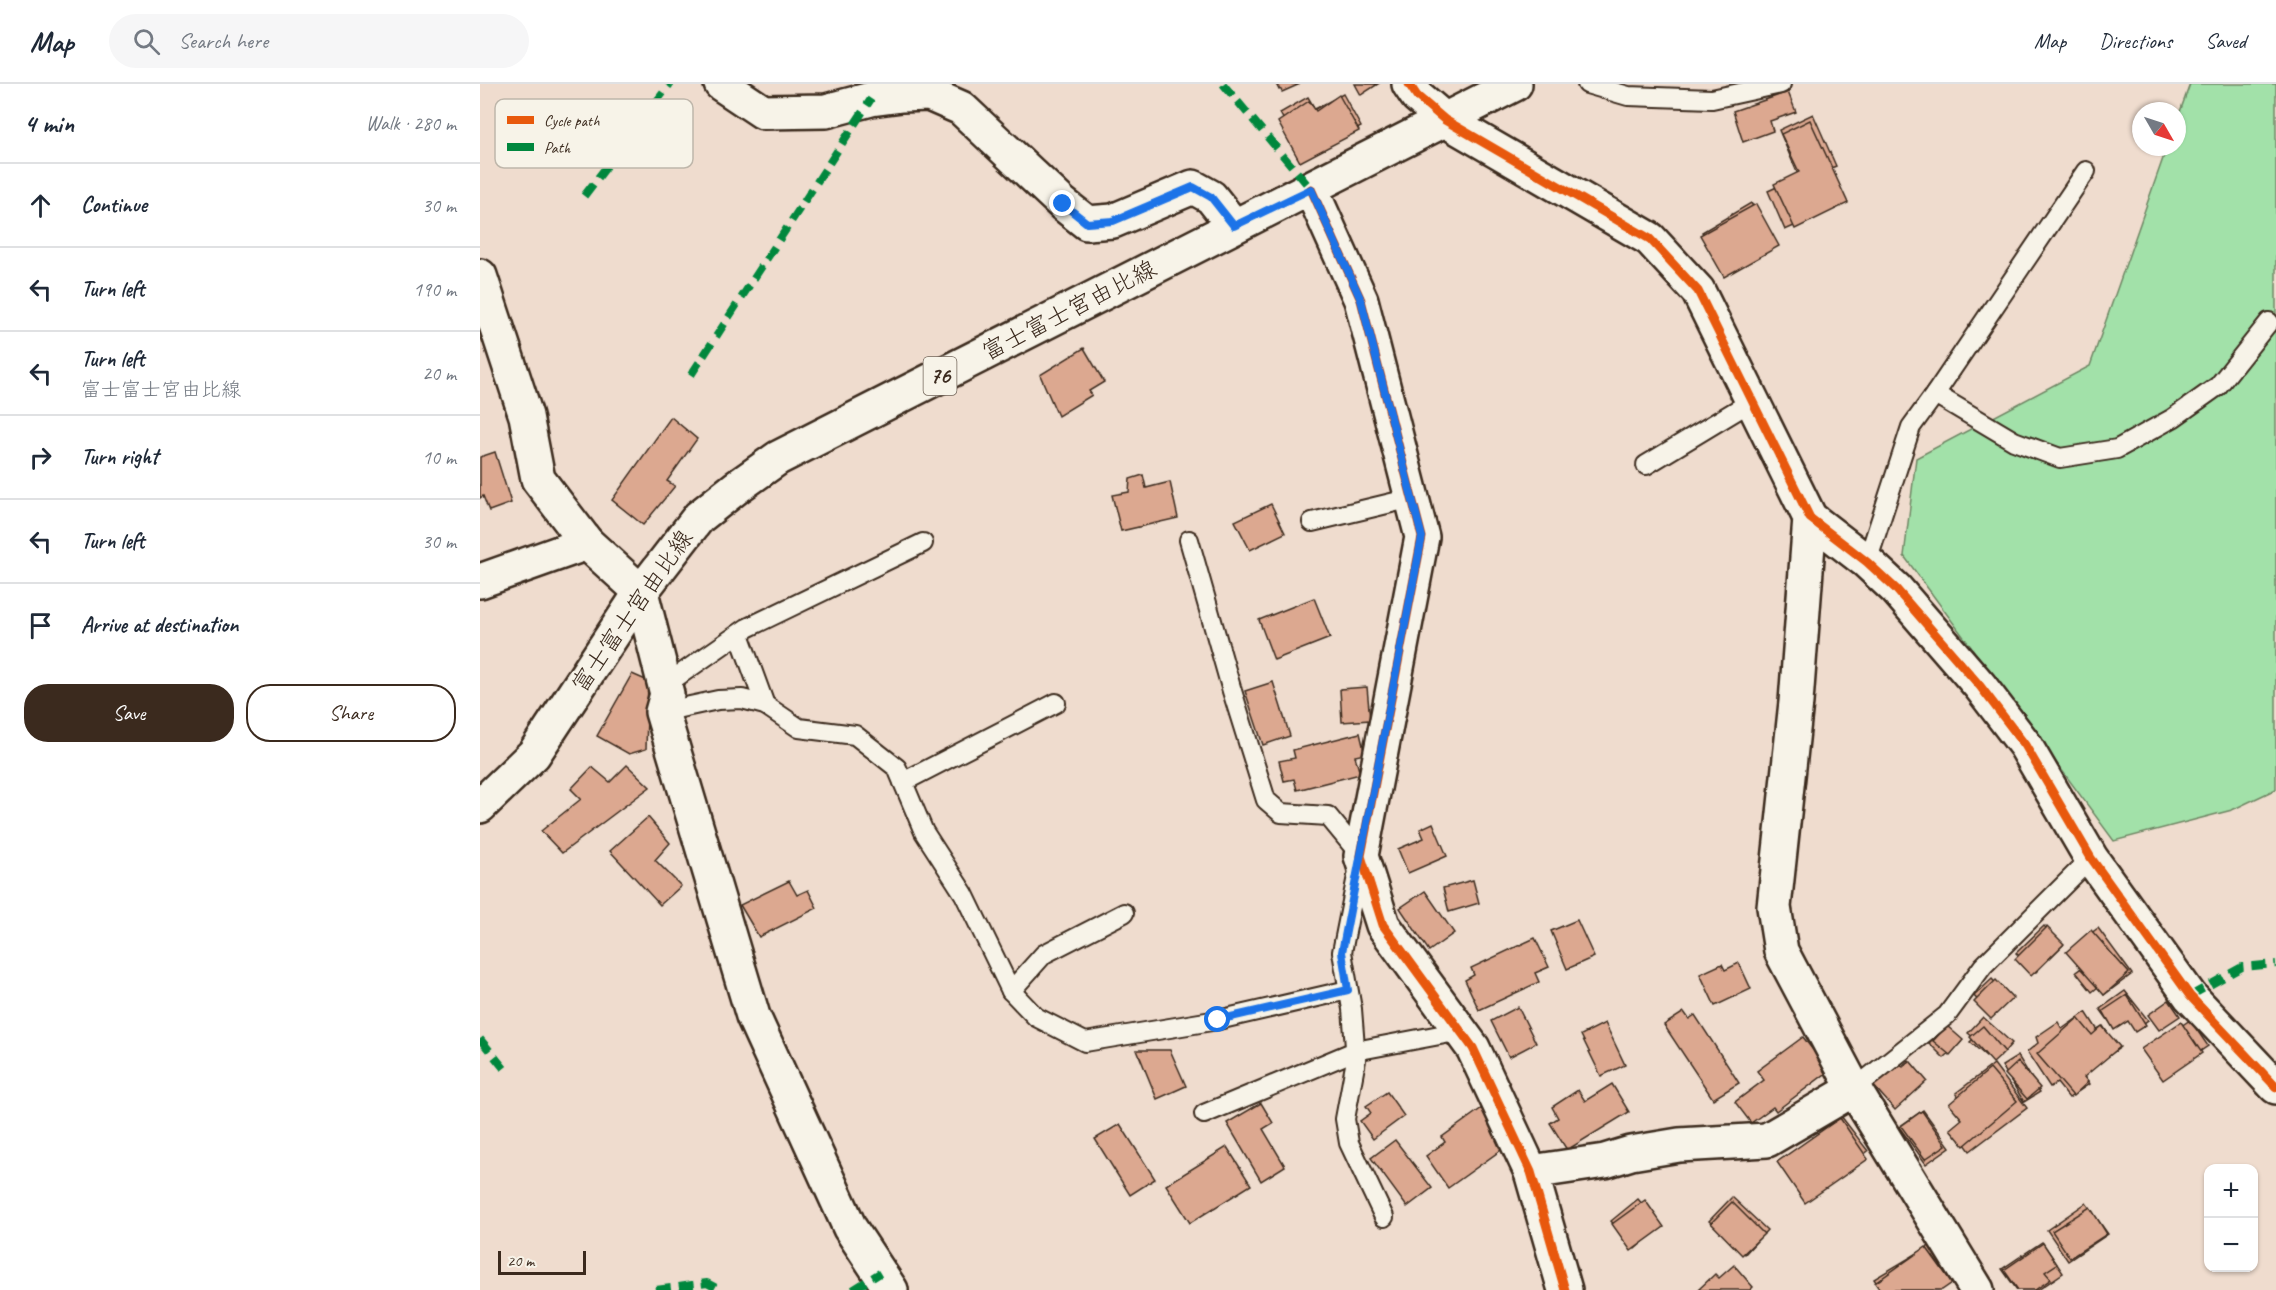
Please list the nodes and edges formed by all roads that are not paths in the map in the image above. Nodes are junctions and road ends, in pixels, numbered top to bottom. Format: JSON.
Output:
{"nodes":[{"id":1,"x":720,"y":84,"type":"edge"},
{"id":2,"x":1409,"y":84,"type":"edge"},
{"id":3,"x":1515,"y":84,"type":"edge"},
{"id":4,"x":1587,"y":84,"type":"edge"},
{"id":5,"x":1781,"y":84,"type":"edge"},
{"id":6,"x":1445,"y":120,"type":"junction"},
{"id":7,"x":2086,"y":171,"type":"dead end"},
{"id":8,"x":1311,"y":189,"type":"junction"},
{"id":9,"x":1234,"y":226,"type":"junction"},
{"id":10,"x":480,"y":276,"type":"edge"},
{"id":11,"x":2269,"y":322,"type":"dead end"},
{"id":12,"x":1935,"y":394,"type":"junction"},
{"id":13,"x":1752,"y":401,"type":"junction"},
{"id":14,"x":1646,"y":465,"type":"dead end"},
{"id":15,"x":1412,"y":498,"type":"junction"},
{"id":16,"x":1810,"y":518,"type":"junction"},
{"id":17,"x":1312,"y":522,"type":"dead end"},
{"id":18,"x":1189,"y":540,"type":"dead end"},
{"id":19,"x":587,"y":543,"type":"junction"},
{"id":20,"x":923,"y":543,"type":"dead end"},
{"id":21,"x":1867,"y":562,"type":"junction"},
{"id":22,"x":480,"y":581,"type":"edge"},
{"id":23,"x":641,"y":592,"type":"junction"},
{"id":24,"x":739,"y":634,"type":"junction"},
{"id":25,"x":664,"y":698,"type":"junction"},
{"id":26,"x":1056,"y":703,"type":"dead end"},
{"id":27,"x":765,"y":705,"type":"junction"},
{"id":28,"x":903,"y":782,"type":"junction"},
{"id":29,"x":480,"y":806,"type":"edge"},
{"id":30,"x":1361,"y":856,"type":"junction"},
{"id":31,"x":2091,"y":858,"type":"junction"},
{"id":32,"x":1124,"y":913,"type":"dead end"},
{"id":33,"x":1348,"y":990,"type":"junction"},
{"id":34,"x":1011,"y":991,"type":"junction"},
{"id":35,"x":1461,"y":1031,"type":"junction"},
{"id":36,"x":1355,"y":1051,"type":"junction"},
{"id":37,"x":2276,"y":1087,"type":"edge"},
{"id":38,"x":1854,"y":1089,"type":"junction"},
{"id":39,"x":1204,"y":1114,"type":"dead end"},
{"id":40,"x":1531,"y":1172,"type":"junction"},
{"id":41,"x":1384,"y":1217,"type":"dead end"},
{"id":42,"x":891,"y":1290,"type":"edge"},
{"id":43,"x":1565,"y":1290,"type":"edge"},
{"id":44,"x":1977,"y":1290,"type":"edge"}],
"edges":[{"from":1,"to":9,"type":"street"},
{"from":2,"to":6,"type":"street"},
{"from":3,"to":6,"type":"street","name":"富士富士宮由比線","number":"76"},
{"from":4,"to":5,"type":"lane"},
{"from":6,"to":8,"type":"street","name":"富士富士宮由比線","number":"76"},
{"from":6,"to":13,"type":"street"},
{"from":7,"to":12,"type":"lane"},
{"from":8,"to":9,"type":"street","name":"富士富士宮由比線","number":"76"},
{"from":8,"to":15,"type":"street"},
{"from":9,"to":23,"type":"street","name":"富士富士宮由比線","number":"76"},
{"from":10,"to":19,"type":"street"},
{"from":11,"to":12,"type":"lane"},
{"from":12,"to":21,"type":"lane"},
{"from":13,"to":14,"type":"lane"},
{"from":13,"to":16,"type":"street"},
{"from":15,"to":17,"type":"lane"},
{"from":15,"to":30,"type":"street"},
{"from":16,"to":21,"type":"street"},
{"from":16,"to":38,"type":"street"},
{"from":18,"to":30,"type":"lane"},
{"from":19,"to":22,"type":"street"},
{"from":19,"to":23,"type":"street"},
{"from":20,"to":24,"type":"lane"},
{"from":21,"to":31,"type":"street"},
{"from":23,"to":25,"type":"street"},
{"from":23,"to":29,"type":"street","name":"富士富士宮由比線","number":"76"},
{"from":24,"to":25,"type":"lane"},
{"from":24,"to":27,"type":"lane"},
{"from":25,"to":27,"type":"lane"},
{"from":25,"to":42,"type":"street"},
{"from":26,"to":28,"type":"lane"},
{"from":27,"to":28,"type":"lane"},
{"from":28,"to":34,"type":"lane"},
{"from":30,"to":33,"type":"lane"},
{"from":30,"to":35,"type":"street"},
{"from":31,"to":37,"type":"street"},
{"from":31,"to":38,"type":"lane"},
{"from":32,"to":34,"type":"lane"},
{"from":33,"to":34,"type":"lane"},
{"from":33,"to":36,"type":"lane"},
{"from":35,"to":36,"type":"lane"},
{"from":35,"to":40,"type":"street"},
{"from":36,"to":39,"type":"lane"},
{"from":36,"to":41,"type":"lane"},
{"from":38,"to":40,"type":"street"},
{"from":38,"to":44,"type":"street"},
{"from":40,"to":43,"type":"street"}]}
